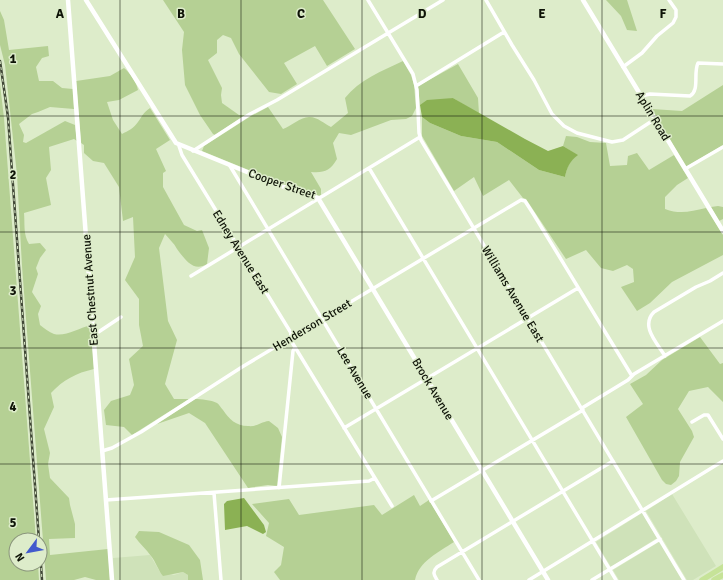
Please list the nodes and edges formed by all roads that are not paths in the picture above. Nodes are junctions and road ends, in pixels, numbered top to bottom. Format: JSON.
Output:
{"nodes":[{"id":1,"x":68,"y":0,"type":"edge"},
{"id":2,"x":86,"y":0,"type":"edge"},
{"id":3,"x":368,"y":0,"type":"edge"},
{"id":4,"x":443,"y":0,"type":"edge"},
{"id":5,"x":486,"y":0,"type":"edge"},
{"id":6,"x":583,"y":0,"type":"edge"},
{"id":7,"x":669,"y":0,"type":"edge"},
{"id":8,"x":436,"y":2,"type":"edge"},
{"id":9,"x":504,"y":32,"type":"junction"},
{"id":10,"x":388,"y":33,"type":"junction"},
{"id":11,"x":723,"y":64,"type":"edge"},
{"id":12,"x":623,"y":67,"type":"junction"},
{"id":13,"x":416,"y":86,"type":"junction"},
{"id":14,"x":641,"y":96,"type":"junction"},
{"id":15,"x":655,"y":119,"type":"junction"},
{"id":16,"x":420,"y":137,"type":"junction"},
{"id":17,"x":179,"y":146,"type":"junction"},
{"id":18,"x":723,"y":147,"type":"edge"},
{"id":19,"x":193,"y":151,"type":"junction"},
{"id":20,"x":230,"y":166,"type":"junction"},
{"id":21,"x":368,"y":168,"type":"junction"},
{"id":22,"x":686,"y":169,"type":"junction"},
{"id":23,"x":318,"y":198,"type":"junction"},
{"id":24,"x":474,"y":228,"type":"junction"},
{"id":25,"x":268,"y":229,"type":"junction"},
{"id":26,"x":723,"y":231,"type":"edge"},
{"id":27,"x":238,"y":248,"type":"junction"},
{"id":28,"x":423,"y":258,"type":"junction"},
{"id":29,"x":723,"y":273,"type":"edge"},
{"id":30,"x":191,"y":276,"type":"dead end"},
{"id":31,"x":578,"y":288,"type":"junction"},
{"id":32,"x":373,"y":289,"type":"junction"},
{"id":33,"x":121,"y":317,"type":"dead end"},
{"id":34,"x":527,"y":318,"type":"junction"},
{"id":35,"x":323,"y":319,"type":"junction"},
{"id":36,"x":723,"y":321,"type":"edge"},
{"id":37,"x":94,"y":337,"type":"junction"},
{"id":38,"x":290,"y":339,"type":"junction"},
{"id":39,"x":295,"y":347,"type":"junction"},
{"id":40,"x":477,"y":348,"type":"junction"},
{"id":41,"x":665,"y":356,"type":"junction"},
{"id":42,"x":632,"y":376,"type":"junction"},
{"id":43,"x":426,"y":378,"type":"junction"},
{"id":44,"x":376,"y":409,"type":"junction"},
{"id":45,"x":582,"y":409,"type":"junction"},
{"id":46,"x":692,"y":422,"type":"dead end"},
{"id":47,"x":344,"y":428,"type":"junction"},
{"id":48,"x":723,"y":438,"type":"edge"},
{"id":49,"x":533,"y":441,"type":"junction"},
{"id":50,"x":102,"y":451,"type":"junction"},
{"id":51,"x":613,"y":461,"type":"junction"},
{"id":52,"x":723,"y":461,"type":"edge"},
{"id":53,"x":482,"y":471,"type":"junction"},
{"id":54,"x":375,"y":478,"type":"junction"},
{"id":55,"x":279,"y":488,"type":"junction"},
{"id":56,"x":563,"y":491,"type":"junction"},
{"id":57,"x":214,"y":493,"type":"junction"},
{"id":58,"x":106,"y":500,"type":"junction"},
{"id":59,"x":431,"y":501,"type":"junction"},
{"id":60,"x":392,"y":506,"type":"dead end"},
{"id":61,"x":643,"y":510,"type":"junction"},
{"id":62,"x":512,"y":522,"type":"junction"},
{"id":63,"x":660,"y":539,"type":"junction"},
{"id":64,"x":593,"y":541,"type":"junction"},
{"id":65,"x":462,"y":552,"type":"junction"},
{"id":66,"x":723,"y":567,"type":"edge"},
{"id":67,"x":610,"y":569,"type":"junction"},
{"id":68,"x":543,"y":572,"type":"junction"},
{"id":69,"x":723,"y":575,"type":"edge"},
{"id":70,"x":112,"y":580,"type":"edge"},
{"id":71,"x":221,"y":580,"type":"edge"},
{"id":72,"x":437,"y":580,"type":"edge"},
{"id":73,"x":479,"y":580,"type":"edge"},
{"id":74,"x":529,"y":580,"type":"edge"},
{"id":75,"x":548,"y":580,"type":"edge"},
{"id":76,"x":592,"y":580,"type":"edge"},
{"id":77,"x":616,"y":580,"type":"edge"},
{"id":78,"x":684,"y":580,"type":"edge"},
{"id":79,"x":702,"y":580,"type":"edge"},
{"id":80,"x":714,"y":580,"type":"edge"}],
"edges":[{"from":1,"to":37,"type":"street","name":"East Chestnut Avenue"},
{"from":2,"to":17,"type":"street","name":"Edney Avenue East"},
{"from":3,"to":10,"type":"street","name":"Williams Avenue East"},
{"from":4,"to":8,"type":"street"},
{"from":5,"to":9,"type":"street"},
{"from":6,"to":12,"type":"street","name":"Aplin Road"},
{"from":7,"to":12,"type":"street"},
{"from":8,"to":10,"type":"street"},
{"from":9,"to":13,"type":"street"},
{"from":9,"to":15,"type":"street"},
{"from":10,"to":13,"type":"street","name":"Williams Avenue East"},
{"from":10,"to":19,"type":"street"},
{"from":11,"to":14,"type":"street"},
{"from":12,"to":14,"type":"street","name":"Aplin Road"},
{"from":13,"to":16,"type":"street","name":"Williams Avenue East"},
{"from":14,"to":15,"type":"street","name":"Aplin Road"},
{"from":15,"to":22,"type":"street","name":"Aplin Road"},
{"from":16,"to":21,"type":"street","name":"Cooper Street"},
{"from":16,"to":24,"type":"street","name":"Williams Avenue East"},
{"from":17,"to":19,"type":"street","name":"Cooper Street"},
{"from":17,"to":27,"type":"street","name":"Edney Avenue East"},
{"from":18,"to":22,"type":"street"},
{"from":19,"to":20,"type":"street","name":"Cooper Street"},
{"from":20,"to":23,"type":"street","name":"Cooper Street"},
{"from":20,"to":25,"type":"street","name":"Lee Avenue"},
{"from":21,"to":23,"type":"street","name":"Cooper Street"},
{"from":21,"to":28,"type":"street"},
{"from":22,"to":26,"type":"street","name":"Aplin Road"},
{"from":23,"to":25,"type":"street"},
{"from":23,"to":32,"type":"street","name":"Brock Avenue"},
{"from":24,"to":28,"type":"street","name":"Henderson Street"},
{"from":24,"to":31,"type":"street","name":"Henderson Street"},
{"from":24,"to":34,"type":"street","name":"Williams Avenue East"},
{"from":25,"to":27,"type":"street"},
{"from":25,"to":35,"type":"street","name":"Lee Avenue"},
{"from":27,"to":30,"type":"street"},
{"from":27,"to":38,"type":"street","name":"Edney Avenue East"},
{"from":28,"to":32,"type":"street","name":"Henderson Street"},
{"from":28,"to":40,"type":"street"},
{"from":29,"to":41,"type":"street"},
{"from":31,"to":34,"type":"street"},
{"from":31,"to":42,"type":"street"},
{"from":32,"to":35,"type":"street","name":"Henderson Street"},
{"from":32,"to":43,"type":"street","name":"Brock Avenue"},
{"from":33,"to":37,"type":"street"},
{"from":34,"to":40,"type":"street"},
{"from":34,"to":45,"type":"street","name":"Williams Avenue East"},
{"from":35,"to":38,"type":"street","name":"Henderson Street"},
{"from":35,"to":44,"type":"street","name":"Lee Avenue"},
{"from":36,"to":41,"type":"street"},
{"from":37,"to":50,"type":"street","name":"East Chestnut Avenue"},
{"from":38,"to":39,"type":"street","name":"Edney Avenue East"},
{"from":38,"to":50,"type":"street","name":"Henderson Street"},
{"from":39,"to":47,"type":"street","name":"Edney Avenue East"},
{"from":39,"to":55,"type":"street"},
{"from":40,"to":43,"type":"street"},
{"from":40,"to":49,"type":"street"},
{"from":41,"to":42,"type":"street"},
{"from":42,"to":45,"type":"street"},
{"from":43,"to":44,"type":"street"},
{"from":43,"to":53,"type":"street","name":"Brock Avenue"},
{"from":44,"to":47,"type":"street"},
{"from":44,"to":59,"type":"street","name":"Lee Avenue"},
{"from":45,"to":49,"type":"street"},
{"from":45,"to":51,"type":"street","name":"Williams Avenue East"},
{"from":46,"to":48,"type":"street"},
{"from":47,"to":54,"type":"street","name":"Edney Avenue East"},
{"from":49,"to":53,"type":"street"},
{"from":49,"to":56,"type":"street"},
{"from":50,"to":58,"type":"street","name":"East Chestnut Avenue"},
{"from":51,"to":56,"type":"street"},
{"from":51,"to":61,"type":"street","name":"Williams Avenue East"},
{"from":52,"to":61,"type":"street"},
{"from":53,"to":59,"type":"street"},
{"from":53,"to":62,"type":"street","name":"Brock Avenue"},
{"from":54,"to":55,"type":"street"},
{"from":54,"to":60,"type":"street","name":"Edney Avenue East"},
{"from":55,"to":57,"type":"street"},
{"from":56,"to":62,"type":"street"},
{"from":56,"to":64,"type":"street"},
{"from":57,"to":58,"type":"street"},
{"from":57,"to":71,"type":"street"},
{"from":58,"to":70,"type":"street","name":"East Chestnut Avenue"},
{"from":59,"to":65,"type":"street","name":"Lee Avenue"},
{"from":61,"to":63,"type":"street","name":"Williams Avenue East"},
{"from":61,"to":64,"type":"street"},
{"from":62,"to":65,"type":"street"},
{"from":62,"to":68,"type":"street","name":"Brock Avenue"},
{"from":63,"to":67,"type":"street"},
{"from":63,"to":78,"type":"street","name":"Williams Avenue East"},
{"from":64,"to":67,"type":"street"},
{"from":64,"to":68,"type":"street"},
{"from":65,"to":72,"type":"street"},
{"from":65,"to":73,"type":"street","name":"Lee Avenue"},
{"from":66,"to":79,"type":"main road"},
{"from":67,"to":76,"type":"street"},
{"from":67,"to":77,"type":"street"},
{"from":68,"to":74,"type":"street"},
{"from":68,"to":75,"type":"street","name":"Brock Avenue"},
{"from":69,"to":80,"type":"main road"}]}
